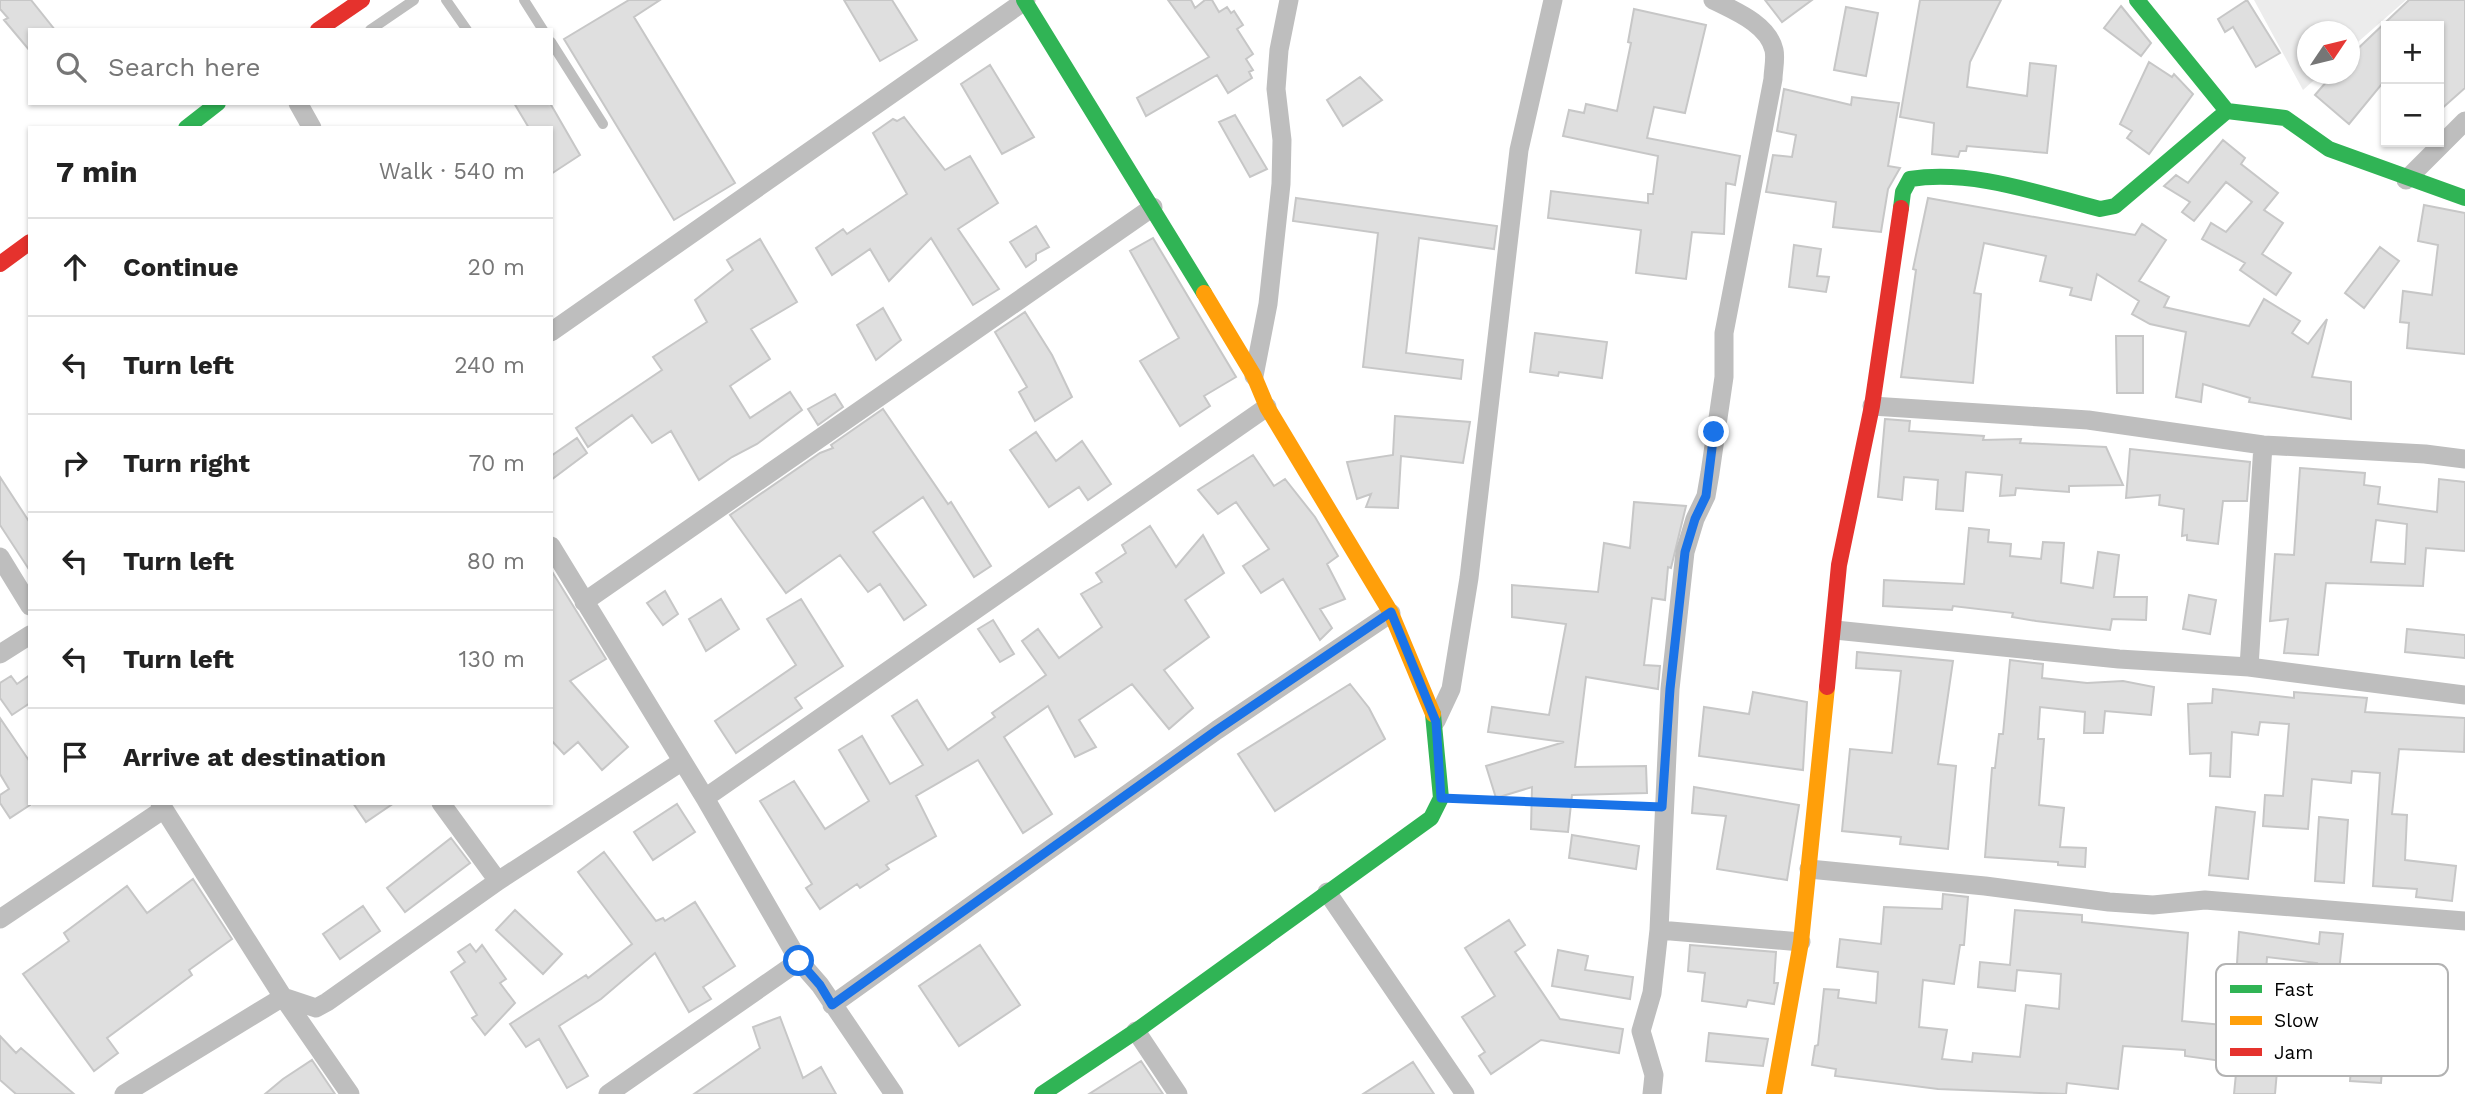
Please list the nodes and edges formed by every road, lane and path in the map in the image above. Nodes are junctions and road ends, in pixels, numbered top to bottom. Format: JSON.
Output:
{"nodes":[{"id":1,"x":362,"y":0,"type":"edge"},
{"id":2,"x":414,"y":0,"type":"edge"},
{"id":3,"x":446,"y":0,"type":"edge"},
{"id":4,"x":524,"y":0,"type":"edge"},
{"id":5,"x":1025,"y":0,"type":"edge"},
{"id":6,"x":1289,"y":0,"type":"edge"},
{"id":7,"x":1553,"y":0,"type":"edge"},
{"id":8,"x":1713,"y":0,"type":"edge"},
{"id":9,"x":2137,"y":0,"type":"edge"},
{"id":10,"x":326,"y":27,"type":"edge"},
{"id":11,"x":373,"y":28,"type":"edge"},
{"id":12,"x":466,"y":28,"type":"edge"},
{"id":13,"x":542,"y":28,"type":"edge"},
{"id":14,"x":553,"y":45,"type":"edge"},
{"id":15,"x":215,"y":105,"type":"edge"},
{"id":16,"x":299,"y":105,"type":"edge"},
{"id":17,"x":2227,"y":111,"type":"junction"},
{"id":18,"x":2465,"y":121,"type":"edge"},
{"id":19,"x":604,"y":124,"type":"dead end"},
{"id":20,"x":189,"y":126,"type":"edge"},
{"id":21,"x":311,"y":126,"type":"edge"},
{"id":22,"x":2406,"y":180,"type":"junction"},
{"id":23,"x":2465,"y":198,"type":"edge"},
{"id":24,"x":1153,"y":207,"type":"junction"},
{"id":25,"x":28,"y":244,"type":"edge"},
{"id":26,"x":0,"y":264,"type":"edge"},
{"id":27,"x":553,"y":331,"type":"edge"},
{"id":28,"x":1254,"y":376,"type":"junction"},
{"id":29,"x":1872,"y":406,"type":"junction"},
{"id":30,"x":1268,"y":407,"type":"junction"},
{"id":31,"x":2263,"y":445,"type":"junction"},
{"id":32,"x":2465,"y":459,"type":"edge"},
{"id":33,"x":553,"y":549,"type":"edge"},
{"id":34,"x":0,"y":557,"type":"edge"},
{"id":35,"x":584,"y":602,"type":"junction"},
{"id":36,"x":28,"y":603,"type":"edge"},
{"id":37,"x":1391,"y":612,"type":"junction"},
{"id":38,"x":1835,"y":630,"type":"junction"},
{"id":39,"x":28,"y":636,"type":"edge"},
{"id":40,"x":0,"y":654,"type":"edge"},
{"id":41,"x":2249,"y":667,"type":"junction"},
{"id":42,"x":2465,"y":695,"type":"edge"},
{"id":43,"x":1436,"y":722,"type":"junction"},
{"id":44,"x":681,"y":762,"type":"junction"},
{"id":45,"x":705,"y":798,"type":"junction"},
{"id":46,"x":1441,"y":798,"type":"junction"},
{"id":47,"x":442,"y":805,"type":"edge"},
{"id":48,"x":162,"y":806,"type":"edge"},
{"id":49,"x":1662,"y":807,"type":"junction"},
{"id":50,"x":1809,"y":869,"type":"junction"},
{"id":51,"x":498,"y":881,"type":"junction"},
{"id":52,"x":1327,"y":892,"type":"junction"},
{"id":53,"x":0,"y":919,"type":"edge"},
{"id":54,"x":2465,"y":921,"type":"edge"},
{"id":55,"x":1659,"y":929,"type":"junction"},
{"id":56,"x":1801,"y":942,"type":"junction"},
{"id":57,"x":799,"y":961,"type":"junction"},
{"id":58,"x":283,"y":997,"type":"junction"},
{"id":59,"x":832,"y":1005,"type":"junction"},
{"id":60,"x":1136,"y":1031,"type":"junction"},
{"id":61,"x":614,"y":1092,"type":"edge"},
{"id":62,"x":124,"y":1094,"type":"edge"},
{"id":63,"x":350,"y":1094,"type":"edge"},
{"id":64,"x":894,"y":1094,"type":"edge"},
{"id":65,"x":1042,"y":1094,"type":"edge"},
{"id":66,"x":1178,"y":1094,"type":"edge"},
{"id":67,"x":1465,"y":1094,"type":"edge"},
{"id":68,"x":1653,"y":1094,"type":"edge"},
{"id":69,"x":1774,"y":1094,"type":"edge"}],
"edges":[{"from":1,"to":10,"type":"main road"},
{"from":2,"to":11,"type":"lane"},
{"from":3,"to":12,"type":"lane"},
{"from":4,"to":13,"type":"lane"},
{"from":5,"to":24,"type":"main road"},
{"from":5,"to":27,"type":"street"},
{"from":6,"to":28,"type":"street"},
{"from":7,"to":43,"type":"street"},
{"from":8,"to":49,"type":"street"},
{"from":9,"to":17,"type":"main road"},
{"from":14,"to":19,"type":"lane"},
{"from":15,"to":20,"type":"main road"},
{"from":16,"to":21,"type":"street"},
{"from":17,"to":22,"type":"main road"},
{"from":17,"to":29,"type":"main road"},
{"from":18,"to":22,"type":"street"},
{"from":22,"to":23,"type":"main road"},
{"from":24,"to":28,"type":"main road"},
{"from":24,"to":35,"type":"street"},
{"from":25,"to":26,"type":"main road"},
{"from":28,"to":30,"type":"main road"},
{"from":29,"to":31,"type":"street"},
{"from":29,"to":38,"type":"main road"},
{"from":30,"to":37,"type":"main road"},
{"from":30,"to":45,"type":"street"},
{"from":31,"to":32,"type":"street"},
{"from":31,"to":41,"type":"street"},
{"from":33,"to":35,"type":"street"},
{"from":34,"to":36,"type":"street"},
{"from":35,"to":44,"type":"street"},
{"from":37,"to":43,"type":"main road"},
{"from":37,"to":59,"type":"street"},
{"from":38,"to":41,"type":"street"},
{"from":38,"to":50,"type":"main road"},
{"from":39,"to":40,"type":"street"},
{"from":41,"to":42,"type":"street"},
{"from":43,"to":46,"type":"main road"},
{"from":44,"to":45,"type":"street"},
{"from":44,"to":51,"type":"street"},
{"from":45,"to":57,"type":"street"},
{"from":46,"to":49,"type":"path"},
{"from":46,"to":52,"type":"main road"},
{"from":47,"to":51,"type":"street"},
{"from":48,"to":53,"type":"street"},
{"from":48,"to":58,"type":"street"},
{"from":49,"to":55,"type":"street"},
{"from":50,"to":54,"type":"street"},
{"from":50,"to":56,"type":"main road"},
{"from":51,"to":58,"type":"street"},
{"from":52,"to":60,"type":"main road"},
{"from":52,"to":67,"type":"street"},
{"from":55,"to":56,"type":"street"},
{"from":55,"to":68,"type":"street"},
{"from":56,"to":69,"type":"main road"},
{"from":57,"to":59,"type":"street"},
{"from":57,"to":61,"type":"street"},
{"from":58,"to":62,"type":"street"},
{"from":58,"to":63,"type":"street"},
{"from":59,"to":64,"type":"street"},
{"from":60,"to":65,"type":"main road"},
{"from":60,"to":66,"type":"street"}]}
